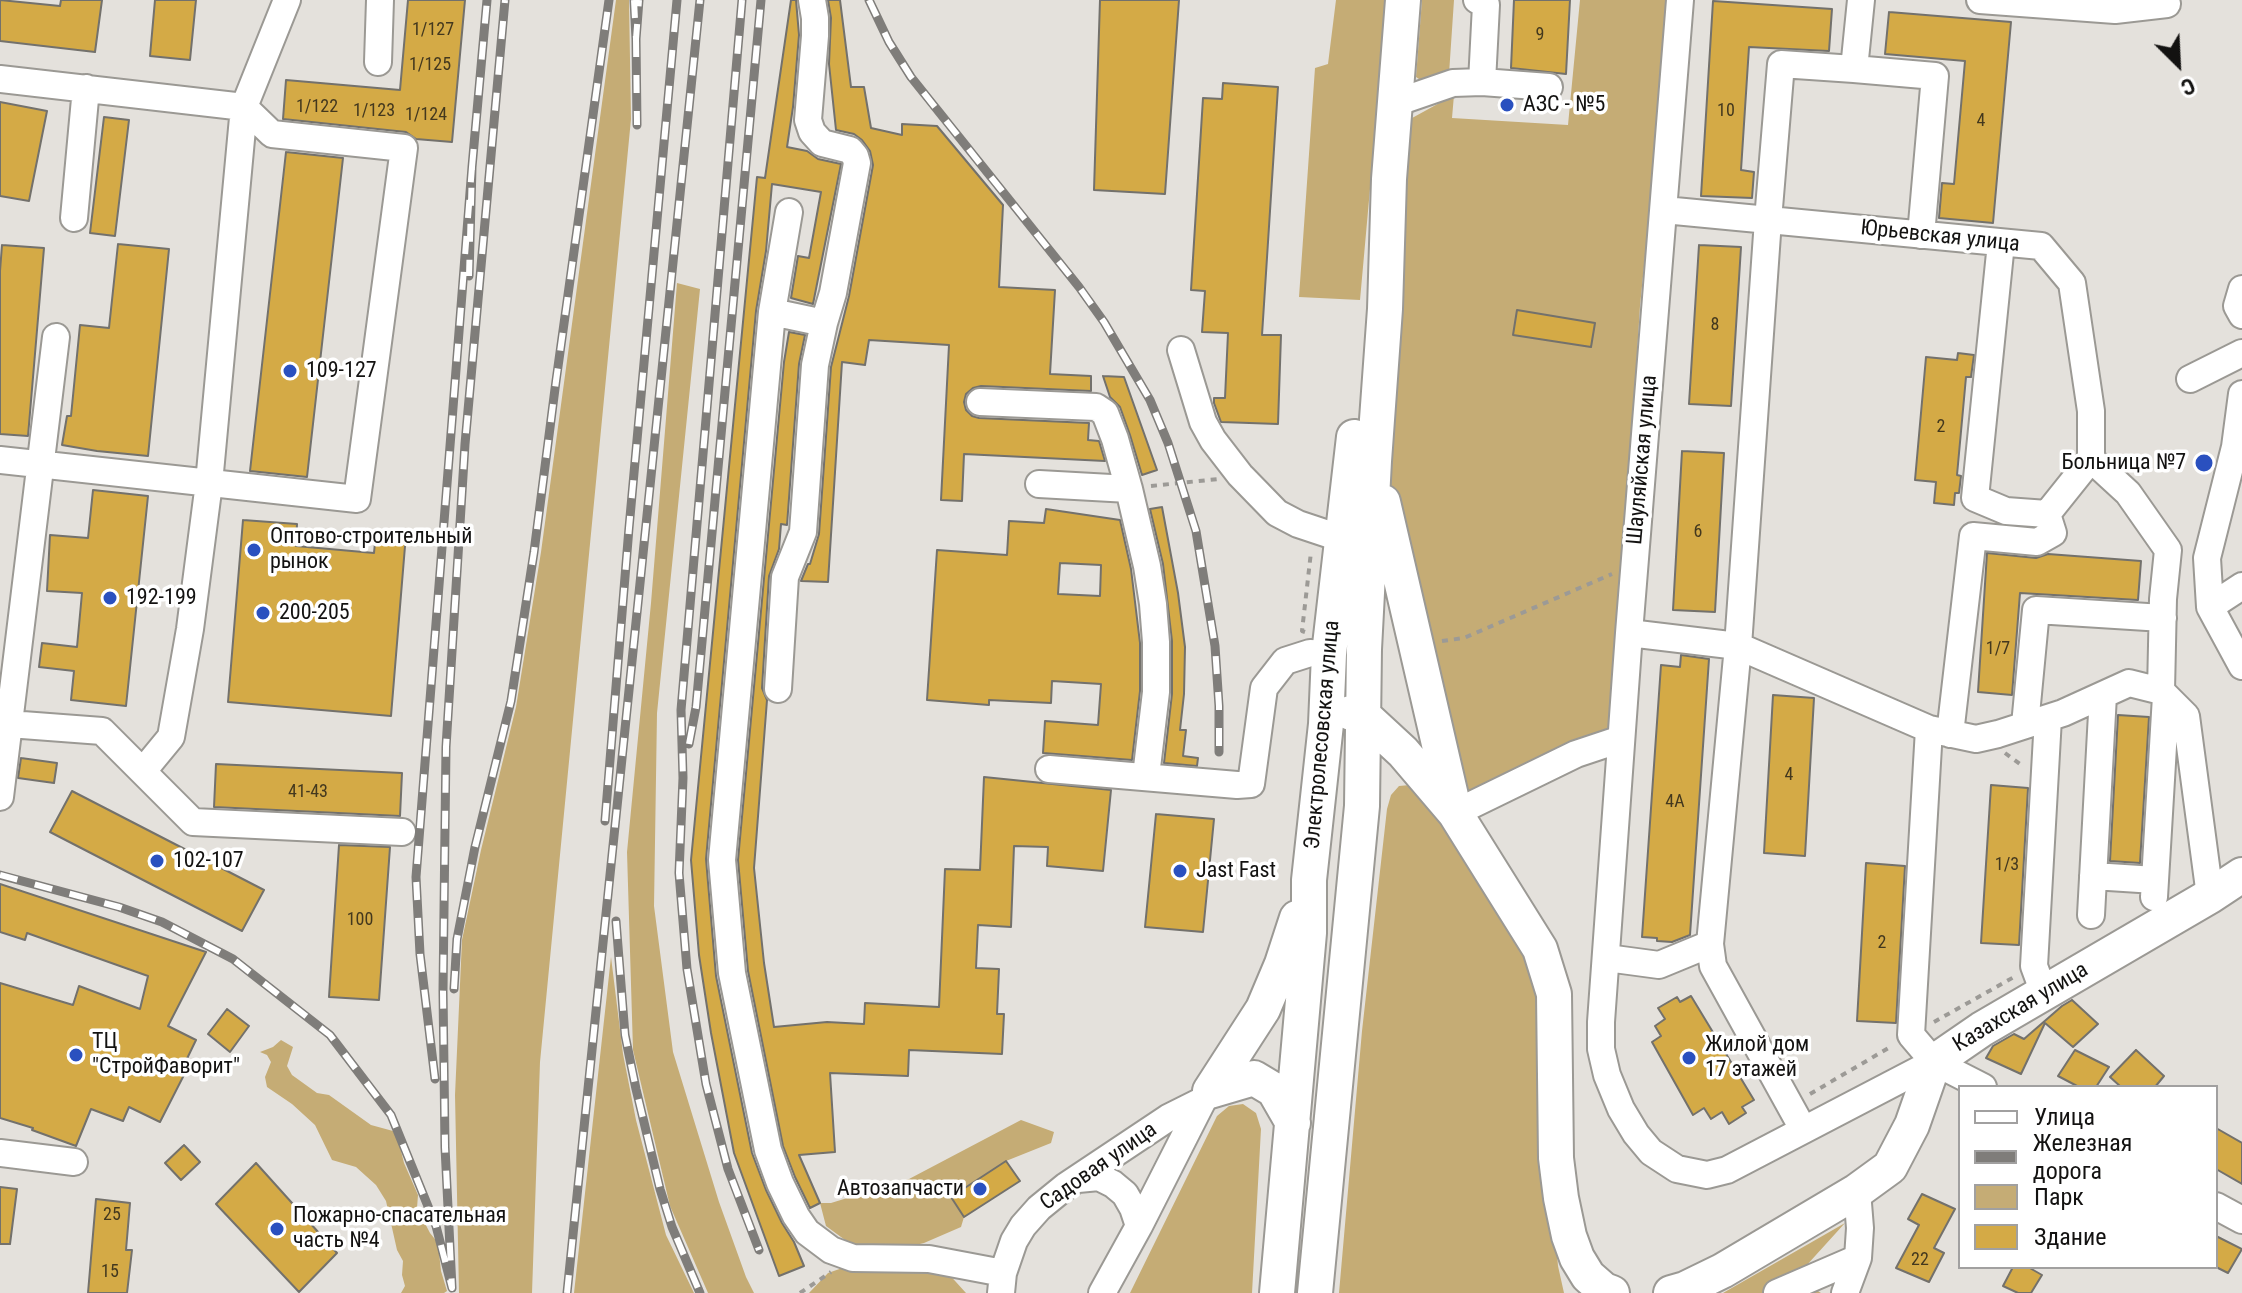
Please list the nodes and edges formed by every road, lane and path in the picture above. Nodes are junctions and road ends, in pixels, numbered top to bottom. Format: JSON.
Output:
{"nodes":[{"id":1,"x":287,"y":0,"type":"edge"},
{"id":2,"x":380,"y":0,"type":"edge"},
{"id":3,"x":812,"y":0,"type":"edge"},
{"id":4,"x":1403,"y":0,"type":"edge"},
{"id":5,"x":1477,"y":0,"type":"edge"},
{"id":6,"x":1680,"y":0,"type":"edge"},
{"id":7,"x":1861,"y":0,"type":"edge"},
{"id":8,"x":1980,"y":0,"type":"edge"},
{"id":9,"x":2167,"y":4,"type":"dead end"},
{"id":10,"x":378,"y":62,"type":"dead end"},
{"id":11,"x":1854,"y":69,"type":"junction"},
{"id":12,"x":0,"y":79,"type":"edge"},
{"id":13,"x":1482,"y":82,"type":"junction"},
{"id":14,"x":1549,"y":87,"type":"dead end"},
{"id":15,"x":86,"y":88,"type":"junction"},
{"id":16,"x":1395,"y":103,"type":"junction"},
{"id":17,"x":244,"y":107,"type":"junction"},
{"id":18,"x":1389,"y":179,"type":"junction"},
{"id":19,"x":1664,"y":210,"type":"junction"},
{"id":20,"x":789,"y":212,"type":"dead end"},
{"id":21,"x":74,"y":218,"type":"dead end"},
{"id":22,"x":1768,"y":220,"type":"junction"},
{"id":23,"x":1921,"y":235,"type":"junction"},
{"id":24,"x":2001,"y":243,"type":"junction"},
{"id":25,"x":2242,"y":289,"type":"edge"},
{"id":26,"x":772,"y":312,"type":"junction"},
{"id":27,"x":2242,"y":315,"type":"edge"},
{"id":28,"x":824,"y":323,"type":"junction"},
{"id":29,"x":56,"y":337,"type":"dead end"},
{"id":30,"x":1181,"y":350,"type":"dead end"},
{"id":31,"x":2242,"y":353,"type":"edge"},
{"id":32,"x":2190,"y":379,"type":"dead end"},
{"id":33,"x":2242,"y":394,"type":"edge"},
{"id":34,"x":980,"y":402,"type":"dead end"},
{"id":35,"x":2091,"y":459,"type":"junction"},
{"id":36,"x":0,"y":460,"type":"edge"},
{"id":37,"x":1374,"y":461,"type":"junction"},
{"id":38,"x":40,"y":465,"type":"junction"},
{"id":39,"x":1240,"y":475,"type":"junction"},
{"id":40,"x":209,"y":483,"type":"junction"},
{"id":41,"x":1039,"y":484,"type":"dead end"},
{"id":42,"x":1129,"y":489,"type":"junction"},
{"id":43,"x":2047,"y":514,"type":"junction"},
{"id":44,"x":1343,"y":539,"type":"junction"},
{"id":45,"x":2242,"y":586,"type":"edge"},
{"id":46,"x":2210,"y":607,"type":"junction"},
{"id":47,"x":2163,"y":618,"type":"junction"},
{"id":48,"x":1629,"y":633,"type":"junction"},
{"id":49,"x":1738,"y":646,"type":"junction"},
{"id":50,"x":1329,"y":654,"type":"junction"},
{"id":51,"x":2242,"y":666,"type":"edge"},
{"id":52,"x":778,"y":689,"type":"dead end"},
{"id":53,"x":2163,"y":694,"type":"junction"},
{"id":54,"x":2103,"y":695,"type":"junction"},
{"id":55,"x":1327,"y":710,"type":"junction"},
{"id":56,"x":1364,"y":716,"type":"junction"},
{"id":57,"x":2037,"y":722,"type":"junction"},
{"id":58,"x":9,"y":724,"type":"junction"},
{"id":59,"x":1940,"y":732,"type":"junction"},
{"id":60,"x":1621,"y":739,"type":"junction"},
{"id":61,"x":1049,"y":769,"type":"dead end"},
{"id":62,"x":143,"y":771,"type":"junction"},
{"id":63,"x":1146,"y":776,"type":"junction"},
{"id":64,"x":1430,"y":783,"type":"junction"},
{"id":65,"x":0,"y":797,"type":"edge"},
{"id":66,"x":1362,"y":806,"type":"junction"},
{"id":67,"x":2159,"y":807,"type":"junction"},
{"id":68,"x":2199,"y":809,"type":"junction"},
{"id":69,"x":1455,"y":813,"type":"junction"},
{"id":70,"x":402,"y":832,"type":"dead end"},
{"id":71,"x":2242,"y":875,"type":"edge"},
{"id":72,"x":2093,"y":876,"type":"junction"},
{"id":73,"x":1309,"y":880,"type":"junction"},
{"id":74,"x":2210,"y":896,"type":"junction"},
{"id":75,"x":2091,"y":915,"type":"dead end"},
{"id":76,"x":1710,"y":944,"type":"junction"},
{"id":77,"x":1607,"y":958,"type":"junction"},
{"id":78,"x":2044,"y":993,"type":"junction"},
{"id":79,"x":1934,"y":1062,"type":"junction"},
{"id":80,"x":1979,"y":1085,"type":"edge"},
{"id":81,"x":1205,"y":1096,"type":"junction"},
{"id":82,"x":1293,"y":1123,"type":"junction"},
{"id":83,"x":1803,"y":1129,"type":"junction"},
{"id":84,"x":0,"y":1153,"type":"edge"},
{"id":85,"x":74,"y":1162,"type":"dead end"},
{"id":86,"x":1078,"y":1179,"type":"junction"},
{"id":87,"x":1857,"y":1191,"type":"junction"},
{"id":88,"x":2218,"y":1207,"type":"edge"},
{"id":89,"x":2242,"y":1220,"type":"edge"},
{"id":90,"x":1139,"y":1226,"type":"junction"},
{"id":91,"x":853,"y":1258,"type":"junction"},
{"id":92,"x":1858,"y":1258,"type":"junction"},
{"id":93,"x":1002,"y":1283,"type":"edge"},
{"id":94,"x":800,"y":1293,"type":"edge"},
{"id":95,"x":1102,"y":1293,"type":"edge"},
{"id":96,"x":1277,"y":1293,"type":"edge"},
{"id":97,"x":1315,"y":1293,"type":"edge"},
{"id":98,"x":1612,"y":1293,"type":"edge"},
{"id":99,"x":1671,"y":1293,"type":"edge"},
{"id":100,"x":1777,"y":1293,"type":"edge"},
{"id":101,"x":1845,"y":1293,"type":"edge"}],
"edges":[{"from":1,"to":17,"type":"street"},
{"from":2,"to":10,"type":"street"},
{"from":3,"to":28,"type":"street"},
{"from":4,"to":16,"type":"main road","name":"Электролесовская улица"},
{"from":5,"to":13,"type":"street"},
{"from":6,"to":19,"type":"street","name":"Шауляйская улица"},
{"from":7,"to":11,"type":"street"},
{"from":8,"to":9,"type":"street"},
{"from":11,"to":22,"type":"street"},
{"from":11,"to":23,"type":"street"},
{"from":12,"to":15,"type":"street"},
{"from":13,"to":14,"type":"street"},
{"from":13,"to":16,"type":"street"},
{"from":15,"to":17,"type":"street"},
{"from":15,"to":21,"type":"street"},
{"from":16,"to":18,"type":"main road","name":"Электролесовская улица"},
{"from":17,"to":40,"type":"street"},
{"from":17,"to":40,"type":"street"},
{"from":18,"to":37,"type":"main road","name":"Электролесовская улица"},
{"from":18,"to":44,"type":"main road","name":"Электролесовская улица"},
{"from":19,"to":22,"type":"street","name":"Юрьевская улица"},
{"from":19,"to":48,"type":"street","name":"Шауляйская улица"},
{"from":20,"to":26,"type":"street"},
{"from":22,"to":23,"type":"street","name":"Юрьевская улица"},
{"from":22,"to":49,"type":"street"},
{"from":23,"to":24,"type":"street","name":"Юрьевская улица"},
{"from":24,"to":35,"type":"street","name":"Юрьевская улица"},
{"from":24,"to":43,"type":"street"},
{"from":25,"to":27,"type":"street"},
{"from":26,"to":28,"type":"street"},
{"from":26,"to":91,"type":"street"},
{"from":28,"to":52,"type":"street"},
{"from":29,"to":38,"type":"street"},
{"from":30,"to":39,"type":"street"},
{"from":31,"to":32,"type":"street"},
{"from":33,"to":46,"type":"street"},
{"from":34,"to":42,"type":"street"},
{"from":35,"to":43,"type":"street"},
{"from":35,"to":47,"type":"street"},
{"from":36,"to":38,"type":"street"},
{"from":37,"to":56,"type":"main road","name":"Электролесовская улица"},
{"from":37,"to":69,"type":"main road"},
{"from":38,"to":40,"type":"street"},
{"from":38,"to":58,"type":"street"},
{"from":39,"to":42,"type":"path"},
{"from":39,"to":44,"type":"street"},
{"from":40,"to":62,"type":"street"},
{"from":41,"to":42,"type":"street"},
{"from":42,"to":63,"type":"street"},
{"from":43,"to":59,"type":"street"},
{"from":44,"to":50,"type":"main road","name":"Электролесовская улица"},
{"from":45,"to":46,"type":"street"},
{"from":46,"to":51,"type":"street"},
{"from":47,"to":53,"type":"street"},
{"from":47,"to":57,"type":"street"},
{"from":48,"to":49,"type":"street"},
{"from":48,"to":60,"type":"street","name":"Шауляйская улица"},
{"from":49,"to":59,"type":"street"},
{"from":49,"to":76,"type":"street"},
{"from":50,"to":55,"type":"main road","name":"Электролесовская улица"},
{"from":50,"to":63,"type":"street"},
{"from":53,"to":54,"type":"street"},
{"from":53,"to":67,"type":"street"},
{"from":53,"to":68,"type":"street"},
{"from":54,"to":57,"type":"street"},
{"from":54,"to":72,"type":"street"},
{"from":55,"to":56,"type":"main road"},
{"from":55,"to":73,"type":"main road","name":"Электролесовская улица"},
{"from":56,"to":64,"type":"main road"},
{"from":56,"to":66,"type":"main road","name":"Электролесовская улица"},
{"from":57,"to":59,"type":"street"},
{"from":57,"to":78,"type":"street"},
{"from":58,"to":62,"type":"street"},
{"from":58,"to":65,"type":"street"},
{"from":59,"to":79,"type":"street"},
{"from":60,"to":69,"type":"street"},
{"from":60,"to":77,"type":"street","name":"Шауляйская улица"},
{"from":61,"to":63,"type":"street"},
{"from":62,"to":70,"type":"street"},
{"from":64,"to":66,"type":"main road"},
{"from":64,"to":69,"type":"main road"},
{"from":66,"to":97,"type":"main road","name":"Электролесовская улица"},
{"from":67,"to":68,"type":"street"},
{"from":67,"to":72,"type":"street"},
{"from":68,"to":74,"type":"street"},
{"from":69,"to":98,"type":"main road"},
{"from":71,"to":74,"type":"main road","name":"Казахская улица"},
{"from":72,"to":75,"type":"street"},
{"from":73,"to":81,"type":"main road"},
{"from":73,"to":82,"type":"main road","name":"Электролесовская улица"},
{"from":74,"to":78,"type":"main road","name":"Казахская улица"},
{"from":76,"to":77,"type":"street"},
{"from":76,"to":83,"type":"street"},
{"from":77,"to":83,"type":"street","name":"Шауляйская улица"},
{"from":78,"to":79,"type":"main road","name":"Казахская улица"},
{"from":79,"to":80,"type":"street"},
{"from":79,"to":83,"type":"street","name":"Шауляйская улица"},
{"from":79,"to":87,"type":"main road","name":"Казахская улица"},
{"from":81,"to":82,"type":"main road"},
{"from":81,"to":86,"type":"street","name":"Садовая улица"},
{"from":81,"to":90,"type":"street","name":"Садовая улица"},
{"from":82,"to":96,"type":"main road","name":"Электролесовская улица"},
{"from":84,"to":85,"type":"street"},
{"from":86,"to":90,"type":"street"},
{"from":86,"to":93,"type":"street","name":"Садовая улица"},
{"from":87,"to":92,"type":"street"},
{"from":87,"to":99,"type":"main road","name":"Казахская улица"},
{"from":88,"to":89,"type":"street"},
{"from":90,"to":95,"type":"street","name":"Садовая улица"},
{"from":91,"to":93,"type":"street"},
{"from":91,"to":94,"type":"path"},
{"from":92,"to":100,"type":"street"},
{"from":92,"to":101,"type":"street"}]}
